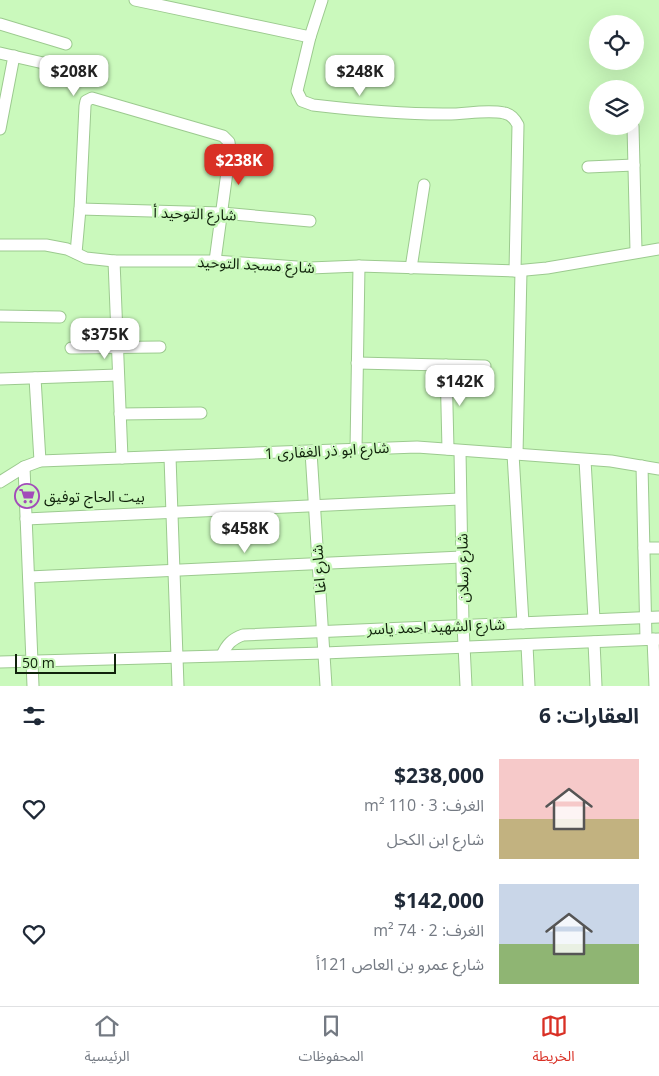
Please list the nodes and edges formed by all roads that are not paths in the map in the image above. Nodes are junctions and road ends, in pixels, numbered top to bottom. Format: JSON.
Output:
{"nodes":[{"id":1,"x":135,"y":0,"type":"edge"},
{"id":2,"x":322,"y":0,"type":"edge"},
{"id":3,"x":0,"y":24,"type":"edge"},
{"id":4,"x":310,"y":37,"type":"junction"},
{"id":5,"x":66,"y":44,"type":"dead end"},
{"id":6,"x":0,"y":52,"type":"edge"},
{"id":7,"x":14,"y":56,"type":"junction"},
{"id":8,"x":52,"y":65,"type":"dead end"},
{"id":9,"x":0,"y":129,"type":"edge"},
{"id":10,"x":633,"y":135,"type":"edge"},
{"id":11,"x":634,"y":165,"type":"junction"},
{"id":12,"x":588,"y":167,"type":"dead end"},
{"id":13,"x":424,"y":185,"type":"dead end"},
{"id":14,"x":80,"y":209,"type":"junction"},
{"id":15,"x":222,"y":213,"type":"junction"},
{"id":16,"x":310,"y":221,"type":"dead end"},
{"id":17,"x":0,"y":245,"type":"edge"},
{"id":18,"x":659,"y":249,"type":"edge"},
{"id":19,"x":636,"y":252,"type":"junction"},
{"id":20,"x":76,"y":253,"type":"junction"},
{"id":21,"x":114,"y":261,"type":"junction"},
{"id":22,"x":215,"y":261,"type":"junction"},
{"id":23,"x":359,"y":266,"type":"junction"},
{"id":24,"x":410,"y":268,"type":"junction"},
{"id":25,"x":518,"y":271,"type":"junction"},
{"id":26,"x":0,"y":316,"type":"edge"},
{"id":27,"x":60,"y":317,"type":"dead end"},
{"id":28,"x":160,"y":346,"type":"dead end"},
{"id":29,"x":117,"y":347,"type":"junction"},
{"id":30,"x":71,"y":348,"type":"dead end"},
{"id":31,"x":357,"y":363,"type":"junction"},
{"id":32,"x":446,"y":365,"type":"junction"},
{"id":33,"x":485,"y":366,"type":"dead end"},
{"id":34,"x":118,"y":375,"type":"junction"},
{"id":35,"x":35,"y":378,"type":"junction"},
{"id":36,"x":0,"y":380,"type":"edge"},
{"id":37,"x":201,"y":413,"type":"dead end"},
{"id":38,"x":120,"y":414,"type":"junction"},
{"id":39,"x":356,"y":449,"type":"junction"},
{"id":40,"x":454,"y":450,"type":"junction"},
{"id":41,"x":311,"y":452,"type":"junction"},
{"id":42,"x":515,"y":454,"type":"junction"},
{"id":43,"x":170,"y":457,"type":"junction"},
{"id":44,"x":122,"y":458,"type":"junction"},
{"id":45,"x":585,"y":460,"type":"junction"},
{"id":46,"x":40,"y":461,"type":"junction"},
{"id":47,"x":642,"y":466,"type":"junction"},
{"id":48,"x":24,"y":467,"type":"junction"},
{"id":49,"x":659,"y":469,"type":"edge"},
{"id":50,"x":0,"y":482,"type":"edge"},
{"id":51,"x":460,"y":499,"type":"junction"},
{"id":52,"x":314,"y":505,"type":"junction"},
{"id":53,"x":172,"y":512,"type":"junction"},
{"id":54,"x":26,"y":519,"type":"junction"},
{"id":55,"x":644,"y":548,"type":"junction"},
{"id":56,"x":659,"y":548,"type":"edge"},
{"id":57,"x":462,"y":557,"type":"junction"},
{"id":58,"x":318,"y":564,"type":"junction"},
{"id":59,"x":173,"y":570,"type":"junction"},
{"id":60,"x":29,"y":576,"type":"junction"},
{"id":61,"x":659,"y":617,"type":"edge"},
{"id":62,"x":646,"y":618,"type":"junction"},
{"id":63,"x":594,"y":619,"type":"junction"},
{"id":64,"x":523,"y":623,"type":"junction"},
{"id":65,"x":497,"y":624,"type":"junction"},
{"id":66,"x":463,"y":625,"type":"junction"},
{"id":67,"x":322,"y":631,"type":"junction"},
{"id":68,"x":653,"y":639,"type":"edge"},
{"id":69,"x":594,"y":642,"type":"junction"},
{"id":70,"x":527,"y":645,"type":"junction"},
{"id":71,"x":499,"y":646,"type":"junction"},
{"id":72,"x":464,"y":647,"type":"junction"},
{"id":73,"x":324,"y":653,"type":"junction"},
{"id":74,"x":222,"y":655,"type":"junction"},
{"id":75,"x":176,"y":656,"type":"junction"},
{"id":76,"x":32,"y":661,"type":"junction"},
{"id":77,"x":0,"y":662,"type":"edge"},
{"id":78,"x":33,"y":686,"type":"edge"},
{"id":79,"x":178,"y":686,"type":"edge"},
{"id":80,"x":326,"y":686,"type":"edge"},
{"id":81,"x":466,"y":686,"type":"edge"},
{"id":82,"x":529,"y":686,"type":"edge"},
{"id":83,"x":596,"y":686,"type":"edge"},
{"id":84,"x":655,"y":686,"type":"edge"}],
"edges":[{"from":1,"to":4,"type":"street"},
{"from":2,"to":4,"type":"street"},
{"from":3,"to":5,"type":"street"},
{"from":4,"to":25,"type":"street"},
{"from":6,"to":7,"type":"street"},
{"from":7,"to":8,"type":"street"},
{"from":7,"to":9,"type":"street"},
{"from":10,"to":11,"type":"street"},
{"from":11,"to":12,"type":"street"},
{"from":11,"to":19,"type":"street"},
{"from":13,"to":24,"type":"street"},
{"from":14,"to":15,"type":"street","name":"شارع التوحيد أ"},
{"from":14,"to":15,"type":"street"},
{"from":14,"to":20,"type":"street"},
{"from":15,"to":16,"type":"street","name":"شارع التوحيد أ"},
{"from":15,"to":22,"type":"street"},
{"from":17,"to":20,"type":"street","name":"شارع مسجد التوحيد"},
{"from":18,"to":19,"type":"street","name":"شارع مسجد التوحيد"},
{"from":19,"to":25,"type":"street","name":"شارع مسجد التوحيد"},
{"from":20,"to":21,"type":"street","name":"شارع مسجد التوحيد"},
{"from":21,"to":22,"type":"street","name":"شارع مسجد التوحيد"},
{"from":21,"to":29,"type":"street"},
{"from":22,"to":23,"type":"street","name":"شارع مسجد التوحيد"},
{"from":23,"to":24,"type":"street","name":"شارع مسجد التوحيد"},
{"from":23,"to":31,"type":"street"},
{"from":24,"to":25,"type":"street","name":"شارع مسجد التوحيد"},
{"from":25,"to":42,"type":"street"},
{"from":26,"to":27,"type":"street"},
{"from":28,"to":29,"type":"street"},
{"from":29,"to":30,"type":"street"},
{"from":29,"to":34,"type":"street"},
{"from":31,"to":32,"type":"street"},
{"from":31,"to":39,"type":"street"},
{"from":32,"to":33,"type":"street"},
{"from":32,"to":40,"type":"street","name":"شارع رسلان"},
{"from":34,"to":35,"type":"street"},
{"from":34,"to":38,"type":"street"},
{"from":35,"to":36,"type":"street"},
{"from":35,"to":46,"type":"street"},
{"from":37,"to":38,"type":"street"},
{"from":38,"to":44,"type":"street"},
{"from":39,"to":40,"type":"street","name":"شارع ابو ذر الغفارى 1"},
{"from":39,"to":41,"type":"street","name":"شارع ابو ذر الغفارى 1"},
{"from":40,"to":42,"type":"street","name":"شارع ابو ذر الغفارى 1"},
{"from":40,"to":51,"type":"street","name":"شارع رسلان"},
{"from":41,"to":43,"type":"street","name":"شارع ابو ذر الغفارى 1"},
{"from":41,"to":52,"type":"street","name":"شارع اغا"},
{"from":42,"to":45,"type":"street","name":"شارع ابو ذر الغفارى 1"},
{"from":42,"to":64,"type":"street"},
{"from":43,"to":44,"type":"street","name":"شارع ابو ذر الغفارى 1"},
{"from":43,"to":53,"type":"street"},
{"from":44,"to":46,"type":"street","name":"شارع ابو ذر الغفارى 1"},
{"from":45,"to":47,"type":"street","name":"شارع ابو ذر الغفارى 1"},
{"from":45,"to":63,"type":"street"},
{"from":46,"to":48,"type":"street","name":"شارع ابو ذر الغفارى 1"},
{"from":47,"to":49,"type":"street","name":"شارع ابو ذر الغفارى 1"},
{"from":47,"to":55,"type":"street"},
{"from":48,"to":50,"type":"street","name":"شارع ابو ذر الغفارى 1"},
{"from":48,"to":54,"type":"street"},
{"from":51,"to":52,"type":"street"},
{"from":51,"to":57,"type":"street","name":"شارع رسلان"},
{"from":52,"to":53,"type":"street"},
{"from":52,"to":58,"type":"street","name":"شارع اغا"},
{"from":53,"to":54,"type":"street"},
{"from":53,"to":59,"type":"street"},
{"from":54,"to":60,"type":"street"},
{"from":55,"to":56,"type":"street"},
{"from":55,"to":62,"type":"street"},
{"from":57,"to":58,"type":"street"},
{"from":57,"to":66,"type":"street","name":"شارع رسلان"},
{"from":58,"to":59,"type":"street"},
{"from":58,"to":67,"type":"street","name":"شارع اغا"},
{"from":59,"to":60,"type":"street"},
{"from":59,"to":75,"type":"street"},
{"from":60,"to":76,"type":"street"},
{"from":61,"to":62,"type":"street","name":"شارع الشهيد احمد ياسر"},
{"from":62,"to":63,"type":"street","name":"شارع الشهيد احمد ياسر"},
{"from":62,"to":68,"type":"street"},
{"from":63,"to":64,"type":"street","name":"شارع الشهيد احمد ياسر"},
{"from":64,"to":65,"type":"street","name":"شارع الشهيد احمد ياسر"},
{"from":65,"to":66,"type":"street","name":"شارع الشهيد احمد ياسر"},
{"from":65,"to":71,"type":"street"},
{"from":66,"to":67,"type":"street","name":"شارع الشهيد احمد ياسر"},
{"from":66,"to":72,"type":"street","name":"شارع رسلان"},
{"from":67,"to":73,"type":"street","name":"شارع اغا"},
{"from":67,"to":74,"type":"street","name":"شارع الشهيد احمد ياسر"},
{"from":68,"to":69,"type":"street","name":"شارع الشهيد احمد ياسر"},
{"from":68,"to":84,"type":"street"},
{"from":69,"to":70,"type":"street","name":"شارع الشهيد احمد ياسر"},
{"from":69,"to":83,"type":"street"},
{"from":70,"to":71,"type":"street","name":"شارع الشهيد احمد ياسر"},
{"from":70,"to":82,"type":"street"},
{"from":71,"to":72,"type":"street","name":"شارع الشهيد احمد ياسر"},
{"from":72,"to":73,"type":"street","name":"شارع الشهيد احمد ياسر"},
{"from":72,"to":81,"type":"street","name":"شارع رسلان"},
{"from":73,"to":74,"type":"street","name":"شارع الشهيد احمد ياسر"},
{"from":73,"to":80,"type":"street","name":"شارع اغا"},
{"from":74,"to":75,"type":"street","name":"شارع الشهيد احمد ياسر"},
{"from":75,"to":76,"type":"street","name":"شارع الشهيد احمد ياسر"},
{"from":75,"to":79,"type":"street"},
{"from":76,"to":77,"type":"street","name":"شارع الشهيد احمد ياسر"},
{"from":76,"to":78,"type":"street"}]}
